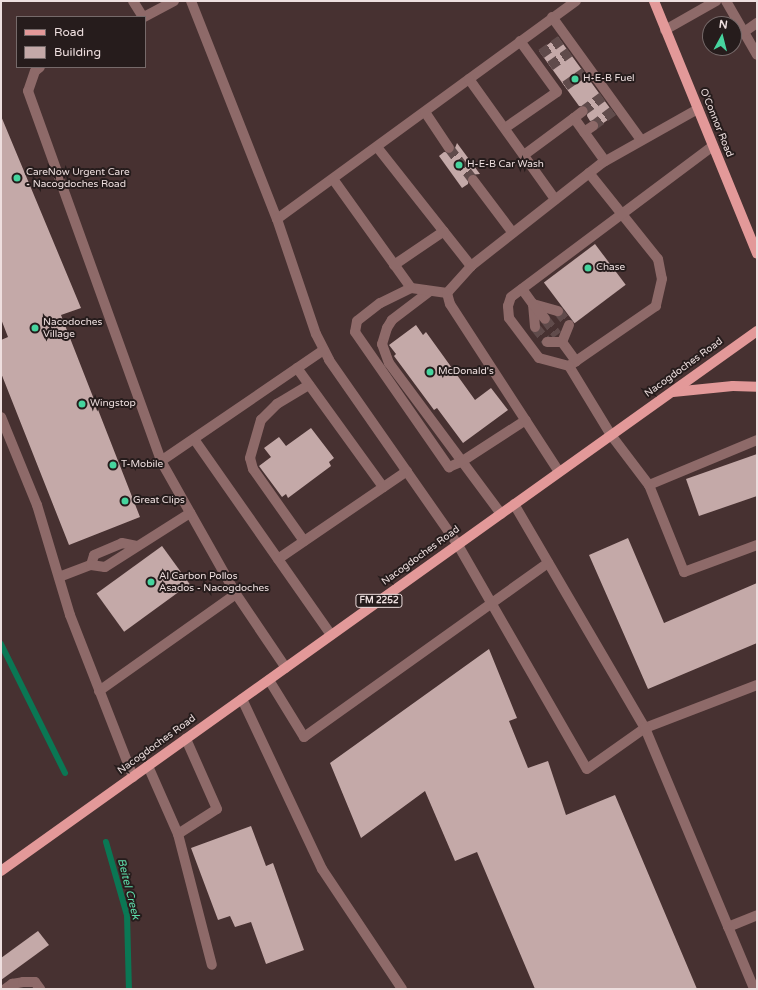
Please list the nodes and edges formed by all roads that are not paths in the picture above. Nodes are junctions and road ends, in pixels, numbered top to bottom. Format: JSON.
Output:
{"nodes":[{"id":1,"x":133,"y":1,"type":"edge"},
{"id":2,"x":174,"y":1,"type":"edge"},
{"id":3,"x":191,"y":1,"type":"edge"},
{"id":4,"x":654,"y":1,"type":"edge"},
{"id":5,"x":716,"y":1,"type":"edge"},
{"id":6,"x":726,"y":1,"type":"edge"},
{"id":7,"x":571,"y":2,"type":"edge"},
{"id":8,"x":142,"y":16,"type":"edge"},
{"id":9,"x":145,"y":16,"type":"edge"},
{"id":10,"x":552,"y":17,"type":"junction"},
{"id":11,"x":757,"y":23,"type":"edge"},
{"id":12,"x":665,"y":30,"type":"junction"},
{"id":13,"x":744,"y":32,"type":"junction"},
{"id":14,"x":520,"y":41,"type":"junction"},
{"id":15,"x":757,"y":55,"type":"edge"},
{"id":16,"x":39,"y":68,"type":"edge"},
{"id":17,"x":469,"y":79,"type":"junction"},
{"id":18,"x":698,"y":109,"type":"junction"},
{"id":19,"x":583,"y":111,"type":"tunnel mouth"},
{"id":20,"x":425,"y":112,"type":"junction"},
{"id":21,"x":574,"y":118,"type":"junction"},
{"id":22,"x":593,"y":126,"type":"tunnel mouth"},
{"id":23,"x":505,"y":128,"type":"junction"},
{"id":24,"x":584,"y":132,"type":"junction"},
{"id":25,"x":641,"y":140,"type":"junction"},
{"id":26,"x":713,"y":146,"type":"junction"},
{"id":27,"x":377,"y":147,"type":"junction"},
{"id":28,"x":449,"y":148,"type":"tunnel mouth"},
{"id":29,"x":524,"y":155,"type":"junction"},
{"id":30,"x":605,"y":161,"type":"junction"},
{"id":31,"x":589,"y":173,"type":"junction"},
{"id":32,"x":333,"y":179,"type":"junction"},
{"id":33,"x":473,"y":180,"type":"tunnel mouth"},
{"id":34,"x":555,"y":199,"type":"junction"},
{"id":35,"x":622,"y":214,"type":"junction"},
{"id":36,"x":277,"y":219,"type":"junction"},
{"id":37,"x":444,"y":231,"type":"junction"},
{"id":38,"x":513,"y":233,"type":"junction"},
{"id":39,"x":757,"y":254,"type":"edge"},
{"id":40,"x":394,"y":264,"type":"junction"},
{"id":41,"x":471,"y":266,"type":"junction"},
{"id":42,"x":411,"y":288,"type":"junction"},
{"id":43,"x":522,"y":289,"type":"junction"},
{"id":44,"x":430,"y":291,"type":"junction"},
{"id":45,"x":447,"y":293,"type":"junction"},
{"id":46,"x":533,"y":304,"type":"junction"},
{"id":47,"x":558,"y":311,"type":"tunnel mouth"},
{"id":48,"x":545,"y":319,"type":"tunnel mouth"},
{"id":49,"x":569,"y":325,"type":"dead end"},
{"id":50,"x":535,"y":327,"type":"tunnel mouth"},
{"id":51,"x":757,"y":331,"type":"edge"},
{"id":52,"x":560,"y":338,"type":"junction"},
{"id":53,"x":547,"y":342,"type":"dead end"},
{"id":54,"x":324,"y":350,"type":"junction"},
{"id":55,"x":572,"y":364,"type":"junction"},
{"id":56,"x":297,"y":368,"type":"junction"},
{"id":57,"x":309,"y":385,"type":"junction"},
{"id":58,"x":757,"y":387,"type":"edge"},
{"id":59,"x":671,"y":392,"type":"junction"},
{"id":60,"x":1,"y":417,"type":"edge"},
{"id":61,"x":526,"y":420,"type":"junction"},
{"id":62,"x":612,"y":435,"type":"junction"},
{"id":63,"x":194,"y":439,"type":"junction"},
{"id":64,"x":757,"y":440,"type":"edge"},
{"id":65,"x":161,"y":461,"type":"junction"},
{"id":66,"x":461,"y":462,"type":"junction"},
{"id":67,"x":406,"y":471,"type":"junction"},
{"id":68,"x":559,"y":472,"type":"junction"},
{"id":69,"x":649,"y":485,"type":"junction"},
{"id":70,"x":383,"y":487,"type":"junction"},
{"id":71,"x":514,"y":504,"type":"junction"},
{"id":72,"x":190,"y":513,"type":"junction"},
{"id":73,"x":501,"y":514,"type":"junction"},
{"id":74,"x":304,"y":541,"type":"junction"},
{"id":75,"x":458,"y":545,"type":"junction"},
{"id":76,"x":757,"y":545,"type":"edge"},
{"id":77,"x":137,"y":546,"type":"junction"},
{"id":78,"x":278,"y":559,"type":"junction"},
{"id":79,"x":548,"y":563,"type":"junction"},
{"id":80,"x":91,"y":565,"type":"junction"},
{"id":81,"x":58,"y":577,"type":"junction"},
{"id":82,"x":236,"y":594,"type":"junction"},
{"id":83,"x":492,"y":601,"type":"junction"},
{"id":84,"x":331,"y":635,"type":"junction"},
{"id":85,"x":286,"y":668,"type":"junction"},
{"id":86,"x":269,"y":680,"type":"junction"},
{"id":87,"x":757,"y":684,"type":"edge"},
{"id":88,"x":99,"y":691,"type":"junction"},
{"id":89,"x":242,"y":699,"type":"junction"},
{"id":90,"x":644,"y":728,"type":"junction"},
{"id":91,"x":186,"y":739,"type":"junction"},
{"id":92,"x":148,"y":766,"type":"junction"},
{"id":93,"x":133,"y":777,"type":"junction"},
{"id":94,"x":178,"y":834,"type":"junction"},
{"id":95,"x":1,"y":872,"type":"edge"},
{"id":96,"x":757,"y":915,"type":"edge"},
{"id":97,"x":728,"y":927,"type":"junction"},
{"id":98,"x":212,"y":964,"type":"dead end"},
{"id":99,"x":5,"y":989,"type":"edge"},
{"id":100,"x":40,"y":989,"type":"edge"},
{"id":101,"x":402,"y":989,"type":"edge"},
{"id":102,"x":754,"y":989,"type":"edge"}],
"edges":[{"from":1,"to":8,"type":"lane"},
{"from":2,"to":9,"type":"lane"},
{"from":3,"to":36,"type":"lane"},
{"from":4,"to":12,"type":"main road","name":"O'Connor Road"},
{"from":5,"to":12,"type":"lane"},
{"from":6,"to":13,"type":"lane"},
{"from":7,"to":10,"type":"lane"},
{"from":10,"to":14,"type":"lane"},
{"from":10,"to":25,"type":"lane"},
{"from":11,"to":13,"type":"lane"},
{"from":12,"to":18,"type":"main road","name":"O'Connor Road"},
{"from":13,"to":15,"type":"lane"},
{"from":14,"to":17,"type":"lane"},
{"from":14,"to":23,"type":"lane"},
{"from":16,"to":65,"type":"lane"},
{"from":17,"to":20,"type":"lane"},
{"from":17,"to":23,"type":"lane"},
{"from":18,"to":25,"type":"lane"},
{"from":18,"to":26,"type":"main road","name":"O'Connor Road"},
{"from":19,"to":21,"type":"lane"},
{"from":20,"to":27,"type":"lane"},
{"from":20,"to":28,"type":"lane"},
{"from":21,"to":24,"type":"lane"},
{"from":21,"to":29,"type":"lane"},
{"from":22,"to":24,"type":"lane"},
{"from":23,"to":29,"type":"lane"},
{"from":24,"to":30,"type":"lane"},
{"from":25,"to":30,"type":"lane"},
{"from":26,"to":35,"type":"lane"},
{"from":26,"to":39,"type":"main road","name":"O'Connor Road"},
{"from":27,"to":32,"type":"lane"},
{"from":27,"to":37,"type":"lane"},
{"from":29,"to":34,"type":"lane"},
{"from":30,"to":31,"type":"lane"},
{"from":31,"to":34,"type":"lane"},
{"from":31,"to":35,"type":"lane"},
{"from":32,"to":36,"type":"lane"},
{"from":32,"to":40,"type":"lane"},
{"from":33,"to":38,"type":"lane"},
{"from":34,"to":38,"type":"lane"},
{"from":35,"to":43,"type":"lane"},
{"from":35,"to":55,"type":"lane"},
{"from":36,"to":54,"type":"lane"},
{"from":37,"to":40,"type":"lane"},
{"from":37,"to":41,"type":"lane"},
{"from":38,"to":41,"type":"lane"},
{"from":40,"to":42,"type":"lane"},
{"from":41,"to":45,"type":"lane"},
{"from":42,"to":44,"type":"lane"},
{"from":42,"to":66,"type":"lane"},
{"from":43,"to":46,"type":"lane"},
{"from":43,"to":55,"type":"lane"},
{"from":44,"to":45,"type":"lane"},
{"from":44,"to":66,"type":"lane"},
{"from":45,"to":61,"type":"lane"},
{"from":46,"to":47,"type":"lane"},
{"from":46,"to":48,"type":"lane"},
{"from":46,"to":50,"type":"lane"},
{"from":49,"to":52,"type":"lane"},
{"from":51,"to":59,"type":"main road","name":"Nacogdoches Road","number":"FM 2252"},
{"from":52,"to":53,"type":"lane"},
{"from":52,"to":55,"type":"lane"},
{"from":54,"to":56,"type":"lane"},
{"from":54,"to":67,"type":"lane"},
{"from":55,"to":62,"type":"lane"},
{"from":56,"to":57,"type":"lane"},
{"from":56,"to":63,"type":"lane"},
{"from":57,"to":70,"type":"lane"},
{"from":57,"to":74,"type":"lane"},
{"from":58,"to":59,"type":"main road"},
{"from":59,"to":62,"type":"main road","name":"Nacogdoches Road","number":"FM 2252"},
{"from":60,"to":81,"type":"lane"},
{"from":61,"to":66,"type":"lane"},
{"from":61,"to":68,"type":"lane"},
{"from":62,"to":68,"type":"main road","name":"Nacogdoches Road","number":"FM 2252"},
{"from":62,"to":69,"type":"lane"},
{"from":63,"to":65,"type":"lane"},
{"from":63,"to":78,"type":"lane"},
{"from":64,"to":69,"type":"lane"},
{"from":65,"to":72,"type":"lane"},
{"from":66,"to":73,"type":"lane"},
{"from":67,"to":70,"type":"lane"},
{"from":67,"to":75,"type":"lane"},
{"from":68,"to":71,"type":"main road","name":"Nacogdoches Road","number":"FM 2252"},
{"from":69,"to":76,"type":"lane"},
{"from":70,"to":74,"type":"lane"},
{"from":71,"to":73,"type":"main road","name":"Nacogdoches Road","number":"FM 2252"},
{"from":71,"to":79,"type":"lane"},
{"from":72,"to":77,"type":"lane"},
{"from":72,"to":82,"type":"lane"},
{"from":73,"to":75,"type":"main road","name":"Nacogdoches Road","number":"FM 2252"},
{"from":74,"to":78,"type":"lane"},
{"from":75,"to":83,"type":"lane"},
{"from":75,"to":84,"type":"main road","name":"Nacogdoches Road","number":"FM 2252"},
{"from":77,"to":80,"type":"lane"},
{"from":77,"to":80,"type":"lane"},
{"from":78,"to":84,"type":"lane"},
{"from":79,"to":83,"type":"lane"},
{"from":79,"to":90,"type":"lane"},
{"from":80,"to":81,"type":"lane"},
{"from":81,"to":88,"type":"lane"},
{"from":82,"to":85,"type":"lane"},
{"from":82,"to":88,"type":"lane"},
{"from":83,"to":86,"type":"lane"},
{"from":83,"to":90,"type":"lane"},
{"from":84,"to":85,"type":"main road","name":"Nacogdoches Road","number":"FM 2252"},
{"from":85,"to":86,"type":"main road","name":"Nacogdoches Road","number":"FM 2252"},
{"from":86,"to":89,"type":"main road","name":"Nacogdoches Road","number":"FM 2252"},
{"from":87,"to":90,"type":"lane"},
{"from":88,"to":93,"type":"lane"},
{"from":89,"to":91,"type":"main road","name":"Nacogdoches Road","number":"FM 2252"},
{"from":89,"to":101,"type":"lane"},
{"from":90,"to":97,"type":"lane"},
{"from":91,"to":92,"type":"main road","name":"Nacogdoches Road","number":"FM 2252"},
{"from":91,"to":94,"type":"lane"},
{"from":92,"to":93,"type":"main road","name":"Nacogdoches Road","number":"FM 2252"},
{"from":92,"to":94,"type":"lane"},
{"from":93,"to":95,"type":"main road","name":"Nacogdoches Road","number":"FM 2252"},
{"from":94,"to":98,"type":"lane"},
{"from":96,"to":97,"type":"lane"},
{"from":97,"to":102,"type":"lane"},
{"from":99,"to":100,"type":"lane"}]}
